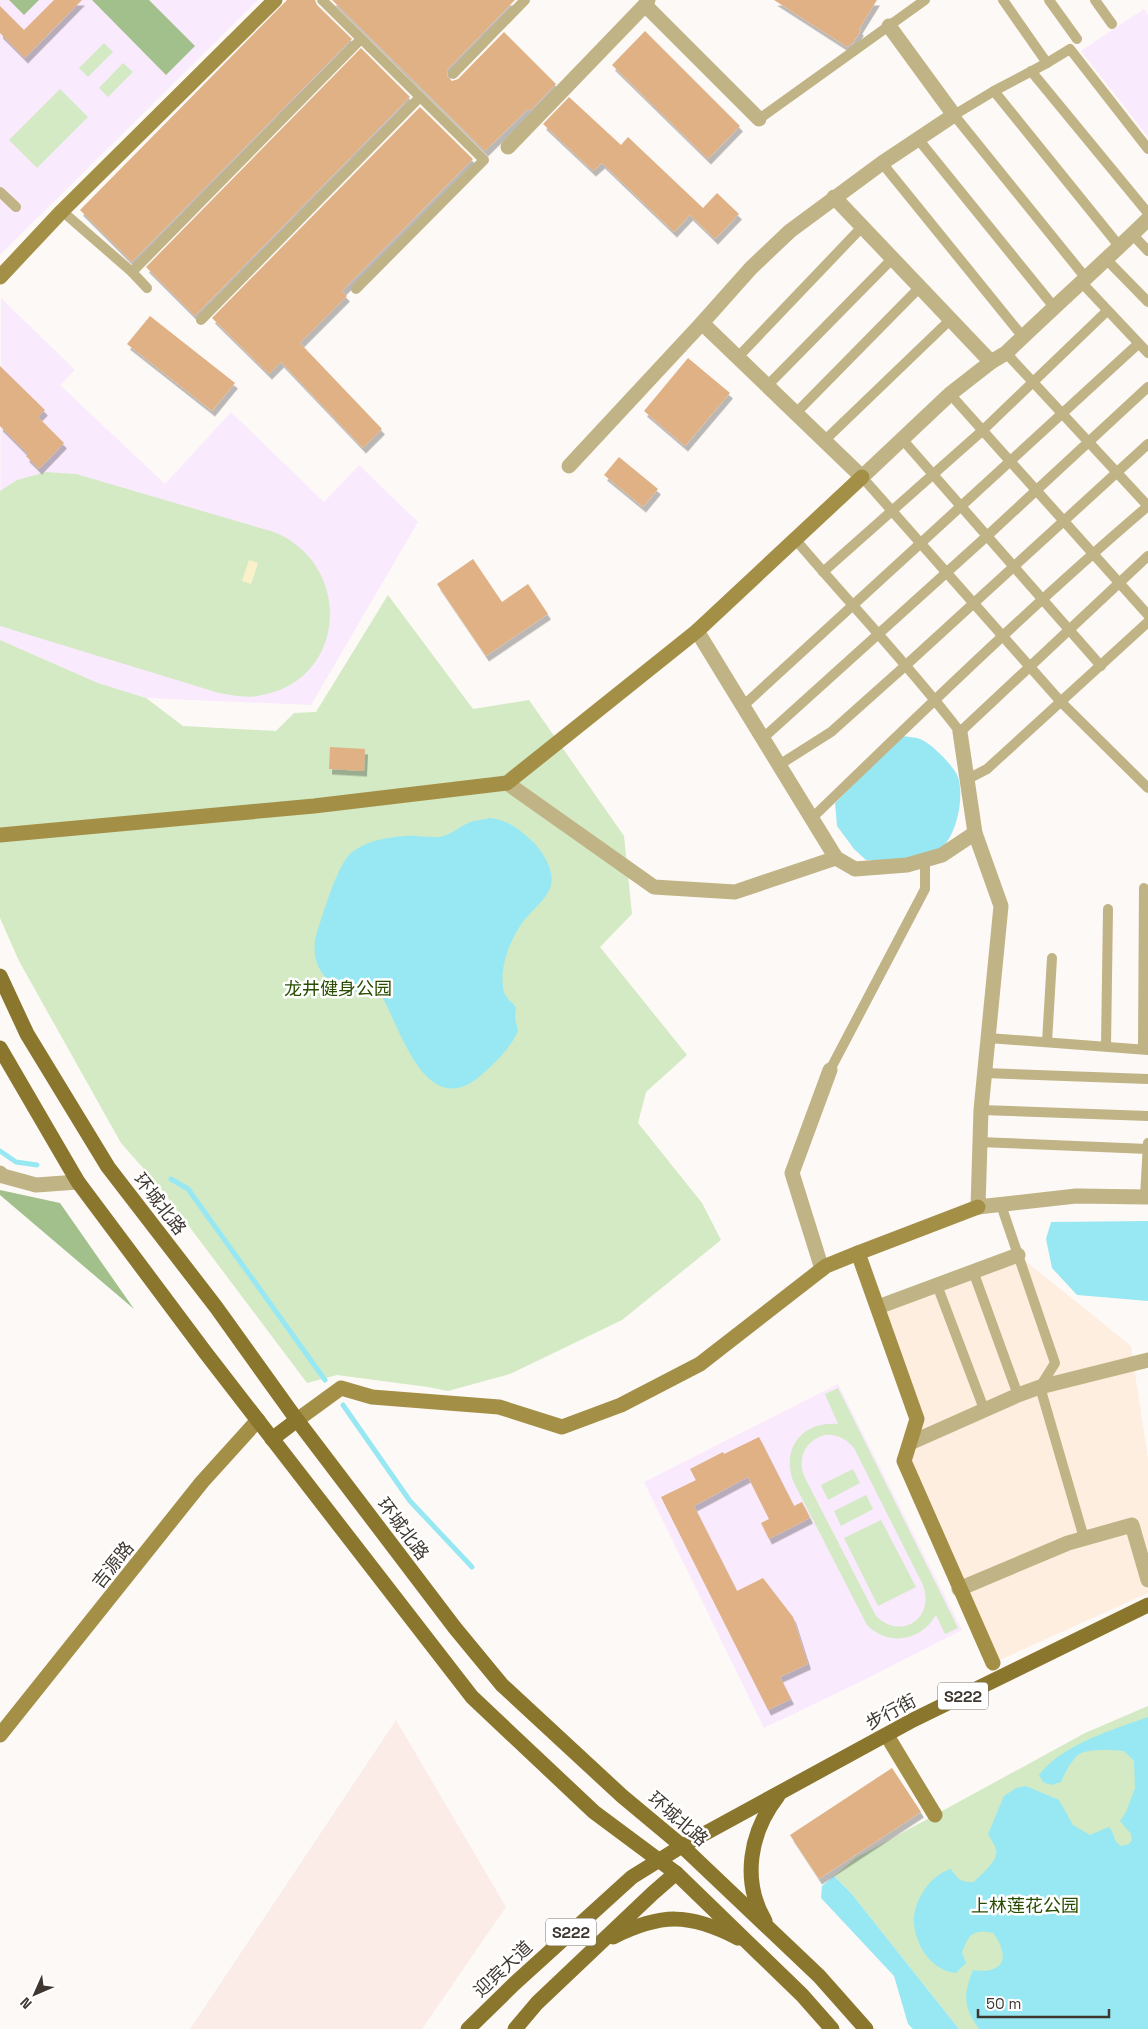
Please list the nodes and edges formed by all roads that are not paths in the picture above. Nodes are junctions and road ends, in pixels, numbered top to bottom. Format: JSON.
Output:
{"nodes":[{"id":1,"x":275,"y":0,"type":"edge"},
{"id":2,"x":322,"y":0,"type":"edge"},
{"id":3,"x":525,"y":0,"type":"edge"},
{"id":4,"x":926,"y":0,"type":"edge"},
{"id":5,"x":1003,"y":0,"type":"edge"},
{"id":6,"x":1049,"y":0,"type":"edge"},
{"id":7,"x":1095,"y":0,"type":"edge"},
{"id":8,"x":644,"y":2,"type":"edge"},
{"id":9,"x":1112,"y":24,"type":"dead end"},
{"id":10,"x":889,"y":26,"type":"junction"},
{"id":11,"x":1077,"y":39,"type":"dead end"},
{"id":12,"x":361,"y":40,"type":"junction"},
{"id":13,"x":1047,"y":62,"type":"junction"},
{"id":14,"x":1031,"y":71,"type":"junction"},
{"id":15,"x":453,"y":74,"type":"dead end"},
{"id":16,"x":994,"y":91,"type":"junction"},
{"id":17,"x":420,"y":97,"type":"junction"},
{"id":18,"x":954,"y":115,"type":"junction"},
{"id":19,"x":760,"y":119,"type":"joint"},
{"id":20,"x":918,"y":139,"type":"junction"},
{"id":21,"x":508,"y":147,"type":"dead end"},
{"id":22,"x":1148,"y":150,"type":"edge"},
{"id":23,"x":882,"y":163,"type":"junction"},
{"id":24,"x":0,"y":192,"type":"edge"},
{"id":25,"x":834,"y":197,"type":"junction"},
{"id":26,"x":16,"y":207,"type":"dead end"},
{"id":27,"x":62,"y":211,"type":"junction"},
{"id":28,"x":1148,"y":213,"type":"edge"},
{"id":29,"x":1148,"y":219,"type":"edge"},
{"id":30,"x":863,"y":226,"type":"junction"},
{"id":31,"x":1132,"y":234,"type":"junction"},
{"id":32,"x":1120,"y":246,"type":"junction"},
{"id":33,"x":1148,"y":250,"type":"edge"},
{"id":34,"x":893,"y":258,"type":"junction"},
{"id":35,"x":1107,"y":260,"type":"junction"},
{"id":36,"x":132,"y":272,"type":"junction"},
{"id":37,"x":0,"y":277,"type":"edge"},
{"id":38,"x":1083,"y":280,"type":"junction"},
{"id":39,"x":920,"y":287,"type":"junction"},
{"id":40,"x":147,"y":288,"type":"dead end"},
{"id":41,"x":356,"y":289,"type":"dead end"},
{"id":42,"x":1148,"y":302,"type":"edge"},
{"id":43,"x":1054,"y":307,"type":"junction"},
{"id":44,"x":1107,"y":311,"type":"junction"},
{"id":45,"x":951,"y":319,"type":"junction"},
{"id":46,"x":201,"y":320,"type":"dead end"},
{"id":47,"x":702,"y":323,"type":"junction"},
{"id":48,"x":1023,"y":337,"type":"junction"},
{"id":49,"x":1138,"y":344,"type":"junction"},
{"id":50,"x":1006,"y":353,"type":"junction"},
{"id":51,"x":1148,"y":353,"type":"edge"},
{"id":52,"x":738,"y":358,"type":"junction"},
{"id":53,"x":992,"y":362,"type":"junction"},
{"id":54,"x":1034,"y":383,"type":"junction"},
{"id":55,"x":767,"y":386,"type":"junction"},
{"id":56,"x":1148,"y":387,"type":"edge"},
{"id":57,"x":950,"y":394,"type":"junction"},
{"id":58,"x":796,"y":413,"type":"junction"},
{"id":59,"x":1062,"y":414,"type":"junction"},
{"id":60,"x":982,"y":431,"type":"junction"},
{"id":61,"x":902,"y":439,"type":"junction"},
{"id":62,"x":824,"y":441,"type":"junction"},
{"id":63,"x":1088,"y":442,"type":"junction"},
{"id":64,"x":1148,"y":444,"type":"edge"},
{"id":65,"x":1010,"y":462,"type":"junction"},
{"id":66,"x":569,"y":466,"type":"dead end"},
{"id":67,"x":1117,"y":473,"type":"junction"},
{"id":68,"x":934,"y":476,"type":"junction"},
{"id":69,"x":862,"y":477,"type":"junction"},
{"id":70,"x":1036,"y":491,"type":"junction"},
{"id":71,"x":960,"y":507,"type":"junction"},
{"id":72,"x":892,"y":511,"type":"junction"},
{"id":73,"x":1063,"y":521,"type":"junction"},
{"id":74,"x":987,"y":536,"type":"junction"},
{"id":75,"x":795,"y":539,"type":"junction"},
{"id":76,"x":921,"y":543,"type":"junction"},
{"id":77,"x":1093,"y":554,"type":"junction"},
{"id":78,"x":1148,"y":556,"type":"edge"},
{"id":79,"x":1013,"y":566,"type":"junction"},
{"id":80,"x":823,"y":572,"type":"junction"},
{"id":81,"x":946,"y":572,"type":"junction"},
{"id":82,"x":1119,"y":583,"type":"junction"},
{"id":83,"x":1043,"y":600,"type":"junction"},
{"id":84,"x":974,"y":603,"type":"junction"},
{"id":85,"x":852,"y":606,"type":"junction"},
{"id":86,"x":1148,"y":615,"type":"edge"},
{"id":87,"x":1148,"y":622,"type":"edge"},
{"id":88,"x":1069,"y":629,"type":"junction"},
{"id":89,"x":697,"y":631,"type":"junction"},
{"id":90,"x":878,"y":634,"type":"junction"},
{"id":91,"x":1004,"y":637,"type":"junction"},
{"id":92,"x":905,"y":666,"type":"junction"},
{"id":93,"x":1029,"y":666,"type":"junction"},
{"id":94,"x":1101,"y":666,"type":"junction"},
{"id":95,"x":936,"y":700,"type":"junction"},
{"id":96,"x":1061,"y":702,"type":"junction"},
{"id":97,"x":743,"y":706,"type":"junction"},
{"id":98,"x":960,"y":732,"type":"junction"},
{"id":99,"x":763,"y":738,"type":"junction"},
{"id":100,"x":780,"y":765,"type":"junction"},
{"id":101,"x":966,"y":780,"type":"junction"},
{"id":102,"x":507,"y":783,"type":"junction"},
{"id":103,"x":1148,"y":788,"type":"edge"},
{"id":104,"x":812,"y":818,"type":"junction"},
{"id":105,"x":975,"y":833,"type":"junction"},
{"id":106,"x":0,"y":835,"type":"edge"},
{"id":107,"x":836,"y":858,"type":"junction"},
{"id":108,"x":925,"y":860,"type":"junction"},
{"id":109,"x":1144,"y":888,"type":"dead end"},
{"id":110,"x":1108,"y":909,"type":"dead end"},
{"id":111,"x":1052,"y":958,"type":"dead end"},
{"id":112,"x":0,"y":976,"type":"edge"},
{"id":113,"x":988,"y":1038,"type":"junction"},
{"id":114,"x":1047,"y":1042,"type":"junction"},
{"id":115,"x":1106,"y":1046,"type":"junction"},
{"id":116,"x":0,"y":1048,"type":"edge"},
{"id":117,"x":1145,"y":1049,"type":"edge"},
{"id":118,"x":830,"y":1070,"type":"joint"},
{"id":119,"x":985,"y":1073,"type":"junction"},
{"id":120,"x":1148,"y":1079,"type":"edge"},
{"id":121,"x":981,"y":1110,"type":"junction"},
{"id":122,"x":1148,"y":1116,"type":"edge"},
{"id":123,"x":980,"y":1142,"type":"junction"},
{"id":124,"x":1148,"y":1143,"type":"edge"},
{"id":125,"x":1148,"y":1149,"type":"edge"},
{"id":126,"x":0,"y":1173,"type":"edge"},
{"id":127,"x":78,"y":1182,"type":"junction"},
{"id":128,"x":1146,"y":1197,"type":"edge"},
{"id":129,"x":1001,"y":1204,"type":"junction"},
{"id":130,"x":978,"y":1207,"type":"junction"},
{"id":131,"x":858,"y":1253,"type":"junction"},
{"id":132,"x":1018,"y":1254,"type":"junction"},
{"id":133,"x":822,"y":1269,"type":"junction"},
{"id":134,"x":973,"y":1271,"type":"junction"},
{"id":135,"x":937,"y":1285,"type":"junction"},
{"id":136,"x":878,"y":1307,"type":"junction"},
{"id":137,"x":1148,"y":1360,"type":"edge"},
{"id":138,"x":1040,"y":1386,"type":"junction"},
{"id":139,"x":1018,"y":1394,"type":"junction"},
{"id":140,"x":984,"y":1409,"type":"junction"},
{"id":141,"x":258,"y":1420,"type":"junction"},
{"id":142,"x":297,"y":1420,"type":"junction"},
{"id":143,"x":272,"y":1439,"type":"junction"},
{"id":144,"x":910,"y":1443,"type":"junction"},
{"id":145,"x":1084,"y":1538,"type":"junction"},
{"id":146,"x":1148,"y":1580,"type":"edge"},
{"id":147,"x":959,"y":1589,"type":"junction"},
{"id":148,"x":1148,"y":1605,"type":"edge"},
{"id":149,"x":993,"y":1663,"type":"dead end"},
{"id":150,"x":0,"y":1735,"type":"edge"},
{"id":151,"x":889,"y":1739,"type":"dead end"},
{"id":152,"x":780,"y":1793,"type":"junction"},
{"id":153,"x":935,"y":1815,"type":"dead end"},
{"id":154,"x":682,"y":1846,"type":"junction"},
{"id":155,"x":676,"y":1873,"type":"junction"},
{"id":156,"x":771,"y":1931,"type":"junction"},
{"id":157,"x":593,"y":1950,"type":"junction"},
{"id":158,"x":756,"y":1950,"type":"junction"},
{"id":159,"x":468,"y":2029,"type":"edge"},
{"id":160,"x":515,"y":2029,"type":"edge"},
{"id":161,"x":832,"y":2029,"type":"edge"},
{"id":162,"x":866,"y":2029,"type":"edge"}],
"edges":[{"from":1,"to":27,"type":"street"},
{"from":2,"to":12,"type":"lane"},
{"from":3,"to":15,"type":"lane"},
{"from":4,"to":10,"type":"lane"},
{"from":5,"to":13,"type":"lane"},
{"from":6,"to":11,"type":"lane"},
{"from":7,"to":9,"type":"lane"},
{"from":8,"to":19,"type":"street"},
{"from":8,"to":21,"type":"street"},
{"from":10,"to":18,"type":"street"},
{"from":10,"to":19,"type":"lane"},
{"from":12,"to":17,"type":"lane"},
{"from":12,"to":36,"type":"lane"},
{"from":13,"to":14,"type":"lane"},
{"from":13,"to":22,"type":"lane"},
{"from":14,"to":16,"type":"lane"},
{"from":14,"to":28,"type":"lane"},
{"from":16,"to":18,"type":"lane"},
{"from":16,"to":32,"type":"lane"},
{"from":17,"to":41,"type":"lane"},
{"from":17,"to":46,"type":"lane"},
{"from":18,"to":20,"type":"street"},
{"from":18,"to":38,"type":"lane"},
{"from":20,"to":23,"type":"street"},
{"from":20,"to":43,"type":"lane"},
{"from":23,"to":25,"type":"street"},
{"from":23,"to":48,"type":"lane"},
{"from":24,"to":26,"type":"lane"},
{"from":25,"to":30,"type":"street"},
{"from":25,"to":47,"type":"street"},
{"from":27,"to":36,"type":"lane"},
{"from":27,"to":37,"type":"street"},
{"from":29,"to":31,"type":"street"},
{"from":30,"to":34,"type":"street"},
{"from":30,"to":52,"type":"lane"},
{"from":31,"to":32,"type":"street"},
{"from":31,"to":33,"type":"lane"},
{"from":32,"to":35,"type":"street"},
{"from":34,"to":39,"type":"street"},
{"from":34,"to":55,"type":"lane"},
{"from":35,"to":38,"type":"street"},
{"from":35,"to":42,"type":"lane"},
{"from":36,"to":40,"type":"lane"},
{"from":38,"to":43,"type":"street"},
{"from":38,"to":44,"type":"lane"},
{"from":39,"to":45,"type":"street"},
{"from":39,"to":58,"type":"lane"},
{"from":43,"to":48,"type":"street"},
{"from":44,"to":49,"type":"lane"},
{"from":44,"to":54,"type":"lane"},
{"from":45,"to":53,"type":"street"},
{"from":45,"to":62,"type":"lane"},
{"from":47,"to":52,"type":"street"},
{"from":47,"to":66,"type":"street"},
{"from":48,"to":50,"type":"street"},
{"from":49,"to":51,"type":"lane"},
{"from":49,"to":59,"type":"lane"},
{"from":50,"to":53,"type":"street"},
{"from":50,"to":54,"type":"lane"},
{"from":52,"to":55,"type":"street"},
{"from":53,"to":57,"type":"street"},
{"from":54,"to":59,"type":"lane"},
{"from":54,"to":60,"type":"lane"},
{"from":55,"to":58,"type":"street"},
{"from":56,"to":63,"type":"lane"},
{"from":57,"to":60,"type":"lane"},
{"from":57,"to":61,"type":"street"},
{"from":58,"to":62,"type":"street"},
{"from":59,"to":63,"type":"lane"},
{"from":59,"to":65,"type":"lane"},
{"from":60,"to":65,"type":"lane"},
{"from":60,"to":68,"type":"lane"},
{"from":61,"to":68,"type":"lane"},
{"from":61,"to":69,"type":"street"},
{"from":62,"to":69,"type":"street"},
{"from":63,"to":67,"type":"lane"},
{"from":63,"to":70,"type":"lane"},
{"from":64,"to":67,"type":"lane"},
{"from":65,"to":70,"type":"lane"},
{"from":65,"to":71,"type":"lane"},
{"from":67,"to":73,"type":"lane"},
{"from":67,"to":77,"type":"lane"},
{"from":68,"to":71,"type":"lane"},
{"from":68,"to":72,"type":"lane"},
{"from":69,"to":72,"type":"lane"},
{"from":69,"to":75,"type":"street"},
{"from":70,"to":73,"type":"lane"},
{"from":70,"to":74,"type":"lane"},
{"from":71,"to":74,"type":"lane"},
{"from":71,"to":76,"type":"lane"},
{"from":72,"to":76,"type":"lane"},
{"from":72,"to":80,"type":"lane"},
{"from":73,"to":77,"type":"lane"},
{"from":73,"to":79,"type":"lane"},
{"from":74,"to":79,"type":"lane"},
{"from":74,"to":81,"type":"lane"},
{"from":75,"to":80,"type":"lane"},
{"from":75,"to":89,"type":"street"},
{"from":76,"to":81,"type":"lane"},
{"from":76,"to":85,"type":"lane"},
{"from":77,"to":82,"type":"lane"},
{"from":77,"to":83,"type":"lane"},
{"from":78,"to":82,"type":"lane"},
{"from":79,"to":83,"type":"lane"},
{"from":79,"to":84,"type":"lane"},
{"from":80,"to":85,"type":"lane"},
{"from":81,"to":84,"type":"lane"},
{"from":81,"to":90,"type":"lane"},
{"from":82,"to":86,"type":"lane"},
{"from":82,"to":88,"type":"lane"},
{"from":83,"to":88,"type":"lane"},
{"from":83,"to":91,"type":"lane"},
{"from":84,"to":91,"type":"lane"},
{"from":84,"to":92,"type":"lane"},
{"from":85,"to":90,"type":"lane"},
{"from":85,"to":97,"type":"lane"},
{"from":87,"to":94,"type":"lane"},
{"from":88,"to":93,"type":"lane"},
{"from":88,"to":94,"type":"lane"},
{"from":89,"to":97,"type":"street"},
{"from":89,"to":102,"type":"street"},
{"from":90,"to":92,"type":"lane"},
{"from":90,"to":99,"type":"lane"},
{"from":91,"to":93,"type":"lane"},
{"from":91,"to":95,"type":"lane"},
{"from":92,"to":95,"type":"lane"},
{"from":92,"to":100,"type":"lane"},
{"from":93,"to":96,"type":"lane"},
{"from":93,"to":98,"type":"lane"},
{"from":94,"to":96,"type":"lane"},
{"from":95,"to":98,"type":"lane"},
{"from":95,"to":104,"type":"lane"},
{"from":96,"to":101,"type":"lane"},
{"from":96,"to":103,"type":"lane"},
{"from":97,"to":99,"type":"street"},
{"from":98,"to":101,"type":"street"},
{"from":99,"to":100,"type":"street"},
{"from":100,"to":104,"type":"street"},
{"from":101,"to":105,"type":"street"},
{"from":102,"to":106,"type":"street"},
{"from":102,"to":107,"type":"street"},
{"from":104,"to":107,"type":"street"},
{"from":105,"to":108,"type":"street"},
{"from":105,"to":113,"type":"street"},
{"from":107,"to":108,"type":"street"},
{"from":108,"to":118,"type":"lane"},
{"from":109,"to":117,"type":"lane"},
{"from":110,"to":115,"type":"lane"},
{"from":111,"to":114,"type":"lane"},
{"from":112,"to":142,"type":"main road","name":"环城北路"},
{"from":113,"to":114,"type":"lane"},
{"from":113,"to":119,"type":"street"},
{"from":114,"to":115,"type":"lane"},
{"from":115,"to":117,"type":"lane"},
{"from":116,"to":127,"type":"main road"},
{"from":118,"to":133,"type":"street"},
{"from":119,"to":120,"type":"lane"},
{"from":119,"to":121,"type":"street"},
{"from":121,"to":122,"type":"lane"},
{"from":121,"to":123,"type":"street"},
{"from":123,"to":125,"type":"lane"},
{"from":123,"to":130,"type":"street"},
{"from":124,"to":125,"type":"lane"},
{"from":125,"to":128,"type":"lane"},
{"from":126,"to":127,"type":"street"},
{"from":127,"to":141,"type":"main road"},
{"from":128,"to":129,"type":"street"},
{"from":129,"to":130,"type":"street"},
{"from":129,"to":132,"type":"lane"},
{"from":130,"to":131,"type":"street"},
{"from":131,"to":133,"type":"street"},
{"from":131,"to":136,"type":"street"},
{"from":132,"to":134,"type":"street"},
{"from":132,"to":138,"type":"lane"},
{"from":133,"to":142,"type":"street"},
{"from":134,"to":135,"type":"street"},
{"from":134,"to":139,"type":"lane"},
{"from":135,"to":136,"type":"street"},
{"from":135,"to":140,"type":"lane"},
{"from":136,"to":144,"type":"street"},
{"from":137,"to":138,"type":"street"},
{"from":138,"to":139,"type":"street"},
{"from":138,"to":145,"type":"lane"},
{"from":139,"to":140,"type":"street"},
{"from":140,"to":144,"type":"street"},
{"from":141,"to":143,"type":"main road"},
{"from":141,"to":150,"type":"street","name":"吉源路"},
{"from":142,"to":143,"type":"main road"},
{"from":142,"to":154,"type":"main road","name":"环城北路"},
{"from":143,"to":155,"type":"main road"},
{"from":144,"to":147,"type":"street"},
{"from":145,"to":146,"type":"street"},
{"from":145,"to":147,"type":"street"},
{"from":147,"to":149,"type":"street"},
{"from":148,"to":152,"type":"main road","name":"步行街","number":"S222"},
{"from":151,"to":153,"type":"street"},
{"from":152,"to":154,"type":"main road","name":"步行街","number":"S222"},
{"from":152,"to":156,"type":"main road"},
{"from":154,"to":156,"type":"main road","name":"环城北路"},
{"from":154,"to":159,"type":"main road","name":"迎宾大道","number":"S222"},
{"from":155,"to":157,"type":"main road","number":"S222"},
{"from":155,"to":158,"type":"main road"},
{"from":156,"to":162,"type":"main road","name":"环城北路"},
{"from":157,"to":158,"type":"main road"},
{"from":157,"to":160,"type":"main road","number":"S222"},
{"from":158,"to":161,"type":"main road"}]}
